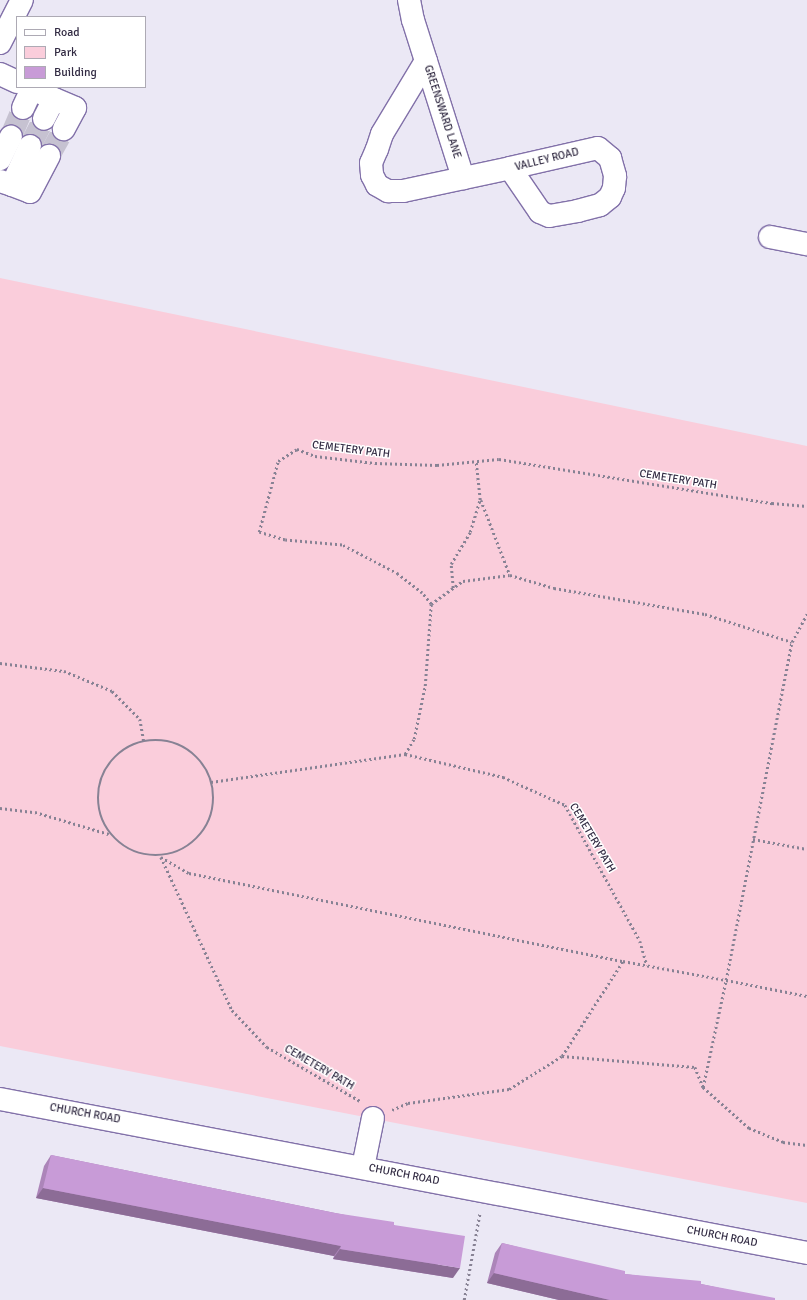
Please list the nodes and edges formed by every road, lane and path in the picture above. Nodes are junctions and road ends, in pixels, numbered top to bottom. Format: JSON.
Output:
{"nodes":[{"id":1,"x":22,"y":0,"type":"edge"},
{"id":2,"x":409,"y":0,"type":"edge"},
{"id":3,"x":0,"y":43,"type":"edge"},
{"id":4,"x":426,"y":61,"type":"junction"},
{"id":5,"x":0,"y":74,"type":"edge"},
{"id":6,"x":16,"y":81,"type":"edge"},
{"id":7,"x":26,"y":88,"type":"edge"},
{"id":8,"x":30,"y":88,"type":"edge"},
{"id":9,"x":54,"y":99,"type":"junction"},
{"id":10,"x":23,"y":108,"type":"tunnel mouth"},
{"id":11,"x":44,"y":119,"type":"tunnel mouth"},
{"id":12,"x":64,"y":129,"type":"tunnel mouth"},
{"id":13,"x":10,"y":136,"type":"tunnel mouth"},
{"id":14,"x":40,"y":151,"type":"tunnel mouth"},
{"id":15,"x":0,"y":159,"type":"edge"},
{"id":16,"x":510,"y":168,"type":"dead end"},
{"id":17,"x":463,"y":178,"type":"junction"},
{"id":18,"x":6,"y":183,"type":"edge"},
{"id":19,"x":770,"y":237,"type":"dead end"},
{"id":20,"x":807,"y":244,"type":"edge"},
{"id":21,"x":476,"y":461,"type":"junction"},
{"id":22,"x":480,"y":500,"type":"junction"},
{"id":23,"x":807,"y":506,"type":"edge"},
{"id":24,"x":510,"y":575,"type":"junction"},
{"id":25,"x":453,"y":588,"type":"junction"},
{"id":26,"x":431,"y":604,"type":"junction"},
{"id":27,"x":807,"y":614,"type":"edge"},
{"id":28,"x":792,"y":642,"type":"junction"},
{"id":29,"x":0,"y":663,"type":"edge"},
{"id":30,"x":144,"y":741,"type":"junction"},
{"id":31,"x":405,"y":754,"type":"junction"},
{"id":32,"x":211,"y":782,"type":"junction"},
{"id":33,"x":0,"y":808,"type":"edge"},
{"id":34,"x":109,"y":834,"type":"junction"},
{"id":35,"x":753,"y":839,"type":"junction"},
{"id":36,"x":807,"y":849,"type":"edge"},
{"id":37,"x":161,"y":857,"type":"junction"},
{"id":38,"x":623,"y":961,"type":"junction"},
{"id":39,"x":647,"y":965,"type":"junction"},
{"id":40,"x":726,"y":980,"type":"junction"},
{"id":41,"x":807,"y":996,"type":"edge"},
{"id":42,"x":562,"y":1056,"type":"junction"},
{"id":43,"x":703,"y":1087,"type":"junction"},
{"id":44,"x":0,"y":1099,"type":"edge"},
{"id":45,"x":372,"y":1118,"type":"junction"},
{"id":46,"x":807,"y":1146,"type":"edge"},
{"id":47,"x":364,"y":1167,"type":"junction"},
{"id":48,"x":483,"y":1190,"type":"junction"},
{"id":49,"x":807,"y":1253,"type":"edge"},
{"id":50,"x":464,"y":1300,"type":"edge"}],
"edges":[{"from":1,"to":3,"type":"main road"},
{"from":2,"to":4,"type":"main road","name":"GREENSWARD LANE"},
{"from":4,"to":17,"type":"main road","name":"GREENSWARD LANE"},
{"from":4,"to":17,"type":"main road"},
{"from":5,"to":6,"type":"main road"},
{"from":7,"to":10,"type":"main road"},
{"from":8,"to":9,"type":"main road"},
{"from":9,"to":11,"type":"main road"},
{"from":9,"to":12,"type":"main road"},
{"from":13,"to":15,"type":"main road"},
{"from":14,"to":18,"type":"main road"},
{"from":16,"to":17,"type":"main road"},
{"from":19,"to":20,"type":"main road"},
{"from":21,"to":22,"type":"path"},
{"from":21,"to":23,"type":"path","name":"CEMETERY PATH"},
{"from":21,"to":26,"type":"path","name":"CEMETERY PATH"},
{"from":22,"to":24,"type":"path"},
{"from":22,"to":25,"type":"path"},
{"from":24,"to":25,"type":"path"},
{"from":24,"to":28,"type":"path"},
{"from":25,"to":26,"type":"path"},
{"from":26,"to":31,"type":"path"},
{"from":27,"to":28,"type":"path"},
{"from":28,"to":35,"type":"path"},
{"from":29,"to":30,"type":"path"},
{"from":30,"to":32,"type":"path"},
{"from":30,"to":34,"type":"path"},
{"from":31,"to":32,"type":"path","name":"CEMETERY PATH"},
{"from":31,"to":39,"type":"path","name":"CEMETERY PATH"},
{"from":32,"to":37,"type":"path"},
{"from":33,"to":34,"type":"path"},
{"from":34,"to":37,"type":"path"},
{"from":35,"to":36,"type":"path"},
{"from":35,"to":40,"type":"path"},
{"from":37,"to":38,"type":"path"},
{"from":37,"to":45,"type":"path","name":"CEMETERY PATH"},
{"from":38,"to":39,"type":"path"},
{"from":38,"to":42,"type":"path"},
{"from":39,"to":40,"type":"path"},
{"from":40,"to":41,"type":"path"},
{"from":40,"to":43,"type":"path"},
{"from":42,"to":43,"type":"path"},
{"from":42,"to":45,"type":"path"},
{"from":43,"to":46,"type":"path"},
{"from":44,"to":47,"type":"main road","name":"CHURCH ROAD"},
{"from":45,"to":47,"type":"main road"},
{"from":47,"to":48,"type":"main road","name":"CHURCH ROAD"},
{"from":48,"to":49,"type":"main road","name":"CHURCH ROAD"},
{"from":48,"to":50,"type":"path"}]}
